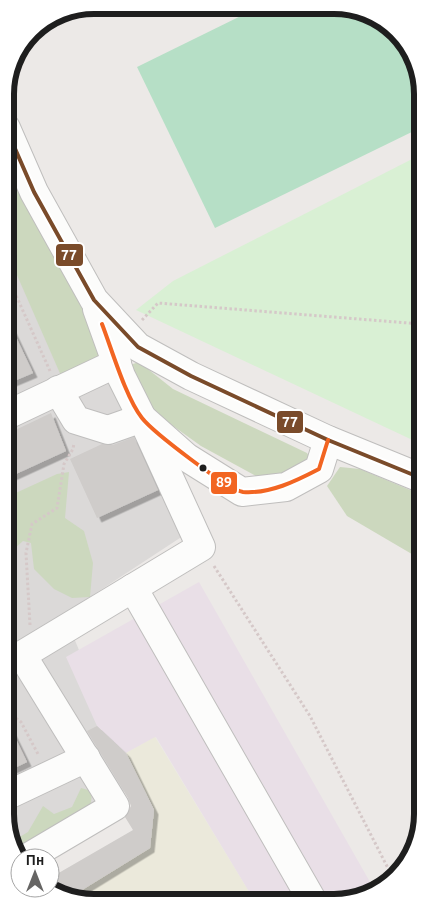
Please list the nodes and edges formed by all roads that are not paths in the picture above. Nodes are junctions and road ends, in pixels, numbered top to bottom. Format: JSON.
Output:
{"nodes":[{"id":1,"x":14,"y":146,"type":"edge"},
{"id":2,"x":94,"y":300,"type":"junction"},
{"id":3,"x":116,"y":363,"type":"junction"},
{"id":4,"x":58,"y":390,"type":"junction"},
{"id":5,"x":14,"y":412,"type":"edge"},
{"id":6,"x":142,"y":418,"type":"junction"},
{"id":7,"x":328,"y":440,"type":"junction"},
{"id":8,"x":414,"y":475,"type":"edge"},
{"id":9,"x":133,"y":588,"type":"junction"},
{"id":10,"x":86,"y":758,"type":"junction"},
{"id":11,"x":14,"y":792,"type":"edge"},
{"id":12,"x":44,"y":848,"type":"edge"},
{"id":13,"x":309,"y":894,"type":"edge"}],
"edges":[{"from":1,"to":2,"type":"street"},
{"from":2,"to":3,"type":"street"},
{"from":2,"to":7,"type":"street"},
{"from":3,"to":4,"type":"street"},
{"from":3,"to":6,"type":"street"},
{"from":4,"to":5,"type":"street"},
{"from":4,"to":6,"type":"street"},
{"from":6,"to":7,"type":"street"},
{"from":6,"to":9,"type":"street"},
{"from":7,"to":8,"type":"street"},
{"from":9,"to":10,"type":"street"},
{"from":9,"to":13,"type":"street"},
{"from":10,"to":11,"type":"street"},
{"from":10,"to":12,"type":"street"}]}
